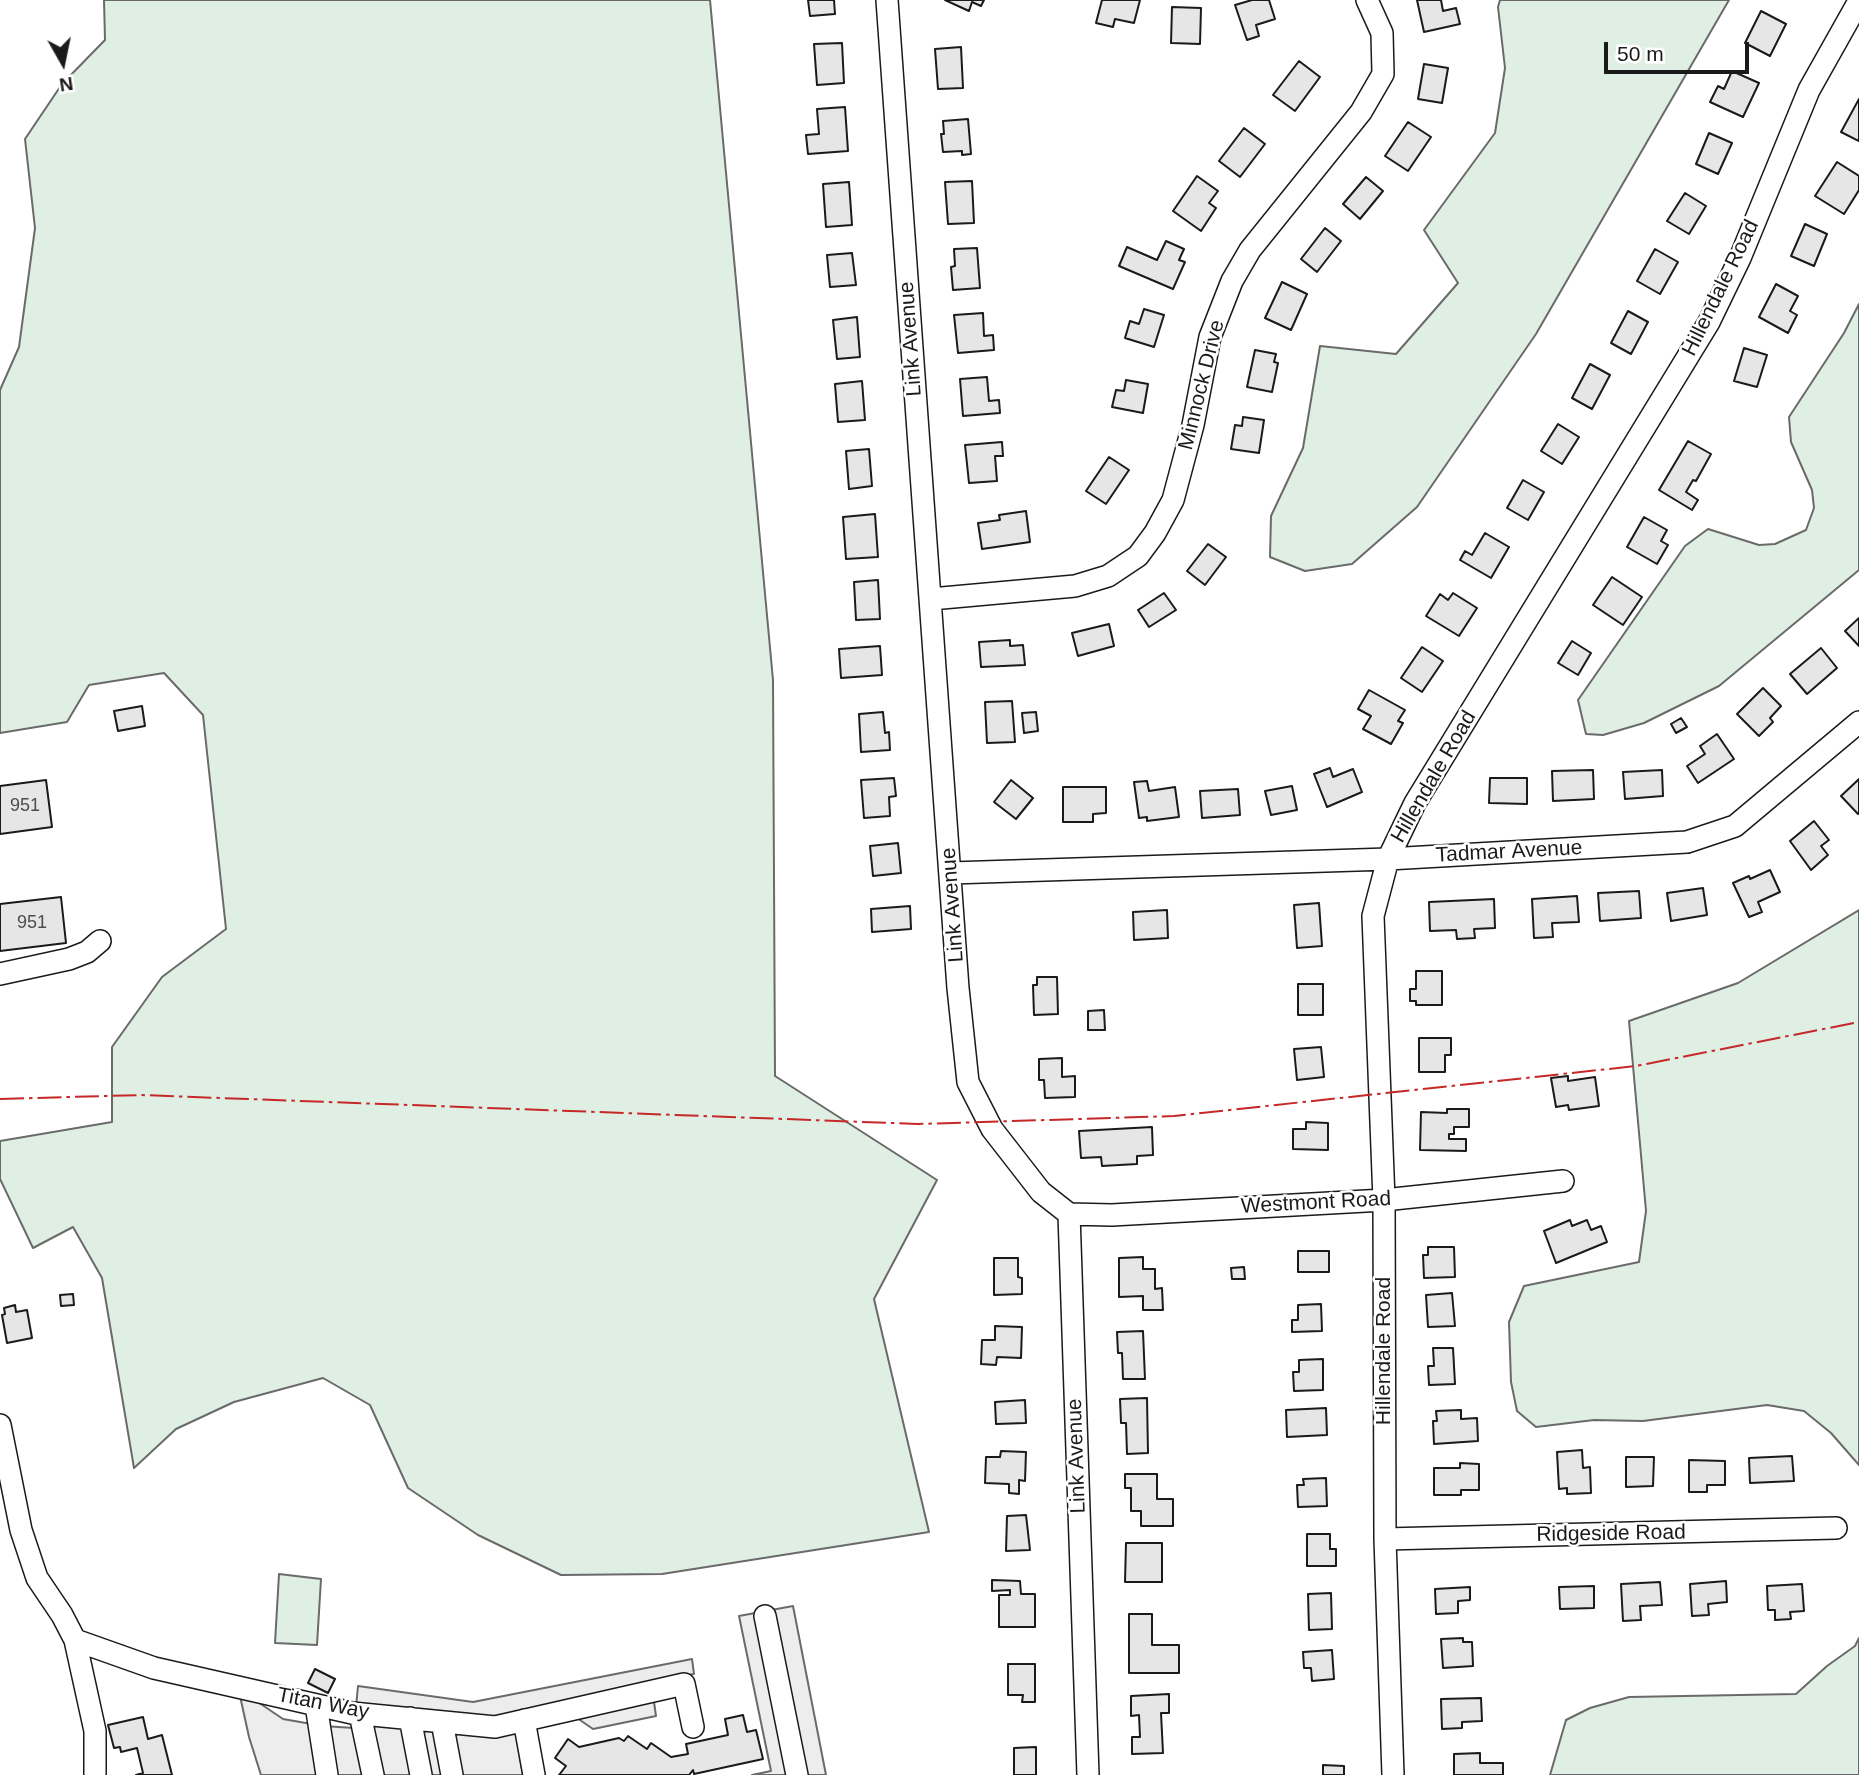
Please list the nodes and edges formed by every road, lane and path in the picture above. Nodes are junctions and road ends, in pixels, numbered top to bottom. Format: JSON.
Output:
{"nodes":[{"id":1,"x":887,"y":0,"type":"edge"},
{"id":2,"x":1367,"y":0,"type":"edge"},
{"id":3,"x":1859,"y":1,"type":"edge"},
{"id":4,"x":931,"y":598,"type":"junction"},
{"id":5,"x":1859,"y":722,"type":"edge"},
{"id":6,"x":1388,"y":859,"type":"junction"},
{"id":7,"x":951,"y":873,"type":"junction"},
{"id":8,"x":100,"y":941,"type":"dead end"},
{"id":9,"x":0,"y":974,"type":"edge"},
{"id":10,"x":1563,"y":1181,"type":"dead end"},
{"id":11,"x":1384,"y":1200,"type":"junction"},
{"id":12,"x":1069,"y":1214,"type":"junction"},
{"id":13,"x":0,"y":1425,"type":"edge"},
{"id":14,"x":1836,"y":1528,"type":"dead end"},
{"id":15,"x":1385,"y":1539,"type":"junction"},
{"id":16,"x":765,"y":1616,"type":"dead end"},
{"id":17,"x":75,"y":1640,"type":"junction"},
{"id":18,"x":316,"y":1704,"type":"junction"},
{"id":19,"x":360,"y":1714,"type":"junction"},
{"id":20,"x":410,"y":1718,"type":"junction"},
{"id":21,"x":524,"y":1720,"type":"junction"},
{"id":22,"x":442,"y":1722,"type":"junction"},
{"id":23,"x":694,"y":1727,"type":"dead end"},
{"id":24,"x":95,"y":1775,"type":"edge"},
{"id":25,"x":327,"y":1775,"type":"edge"},
{"id":26,"x":373,"y":1775,"type":"edge"},
{"id":27,"x":421,"y":1775,"type":"edge"},
{"id":28,"x":452,"y":1775,"type":"edge"},
{"id":29,"x":534,"y":1775,"type":"edge"},
{"id":30,"x":797,"y":1775,"type":"edge"},
{"id":31,"x":1088,"y":1775,"type":"edge"},
{"id":32,"x":1393,"y":1775,"type":"edge"}],
"edges":[{"from":1,"to":4,"type":"street","name":"Link Avenue"},
{"from":2,"to":4,"type":"street","name":"Minnock Drive"},
{"from":3,"to":6,"type":"street","name":"Hillendale Road"},
{"from":4,"to":7,"type":"street","name":"Link Avenue"},
{"from":5,"to":6,"type":"street","name":"Tadmar Avenue"},
{"from":6,"to":7,"type":"street","name":"Tadmar Avenue"},
{"from":6,"to":11,"type":"street","name":"Hillendale Road"},
{"from":7,"to":12,"type":"street","name":"Link Avenue"},
{"from":8,"to":9,"type":"street"},
{"from":10,"to":11,"type":"street","name":"Westmont Road"},
{"from":11,"to":12,"type":"street","name":"Westmont Road"},
{"from":11,"to":15,"type":"street","name":"Hillendale Road"},
{"from":12,"to":31,"type":"street","name":"Link Avenue"},
{"from":13,"to":17,"type":"street"},
{"from":14,"to":15,"type":"street","name":"Ridgeside Road"},
{"from":15,"to":32,"type":"street","name":"Hillendale Road"},
{"from":16,"to":30,"type":"street"},
{"from":17,"to":18,"type":"street","name":"Titan Way"},
{"from":17,"to":24,"type":"street"},
{"from":18,"to":19,"type":"street","name":"Titan Way"},
{"from":18,"to":25,"type":"street"},
{"from":19,"to":20,"type":"street","name":"Titan Way"},
{"from":19,"to":26,"type":"street"},
{"from":20,"to":22,"type":"street","name":"Titan Way"},
{"from":20,"to":27,"type":"street"},
{"from":21,"to":22,"type":"street","name":"Titan Way"},
{"from":21,"to":23,"type":"street","name":"Titan Way"},
{"from":21,"to":29,"type":"street"},
{"from":22,"to":28,"type":"street"}]}
